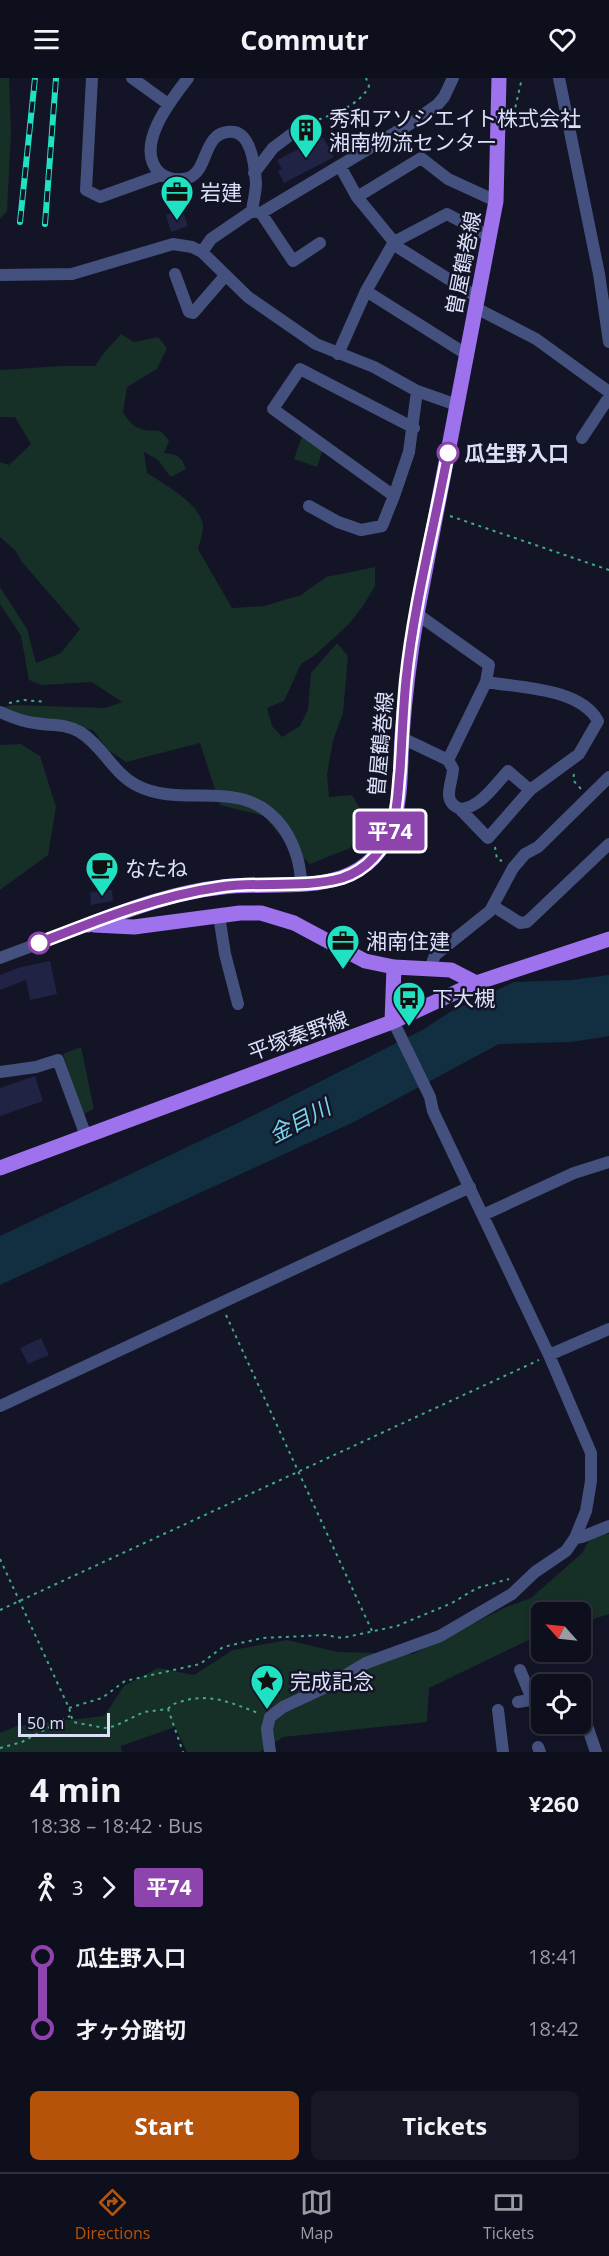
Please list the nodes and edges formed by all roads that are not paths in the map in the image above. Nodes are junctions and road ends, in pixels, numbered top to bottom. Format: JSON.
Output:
{"nodes":[{"id":1,"x":92,"y":78,"type":"edge"},
{"id":2,"x":132,"y":78,"type":"edge"},
{"id":3,"x":188,"y":78,"type":"edge"},
{"id":4,"x":453,"y":78,"type":"edge"},
{"id":5,"x":499,"y":78,"type":"edge"},
{"id":6,"x":562,"y":79,"type":"edge"},
{"id":7,"x":168,"y":104,"type":"junction"},
{"id":8,"x":301,"y":127,"type":"road end"},
{"id":9,"x":340,"y":166,"type":"junction"},
{"id":10,"x":254,"y":173,"type":"junction"},
{"id":11,"x":161,"y":175,"type":"junction"},
{"id":12,"x":357,"y":197,"type":"junction"},
{"id":13,"x":496,"y":201,"type":"junction"},
{"id":14,"x":256,"y":212,"type":"junction"},
{"id":15,"x":490,"y":237,"type":"junction"},
{"id":16,"x":394,"y":242,"type":"junction"},
{"id":17,"x":320,"y":243,"type":"dead end"},
{"id":18,"x":202,"y":252,"type":"junction"},
{"id":19,"x":175,"y":274,"type":"dead end"},
{"id":20,"x":0,"y":275,"type":"edge"},
{"id":21,"x":225,"y":276,"type":"junction"},
{"id":22,"x":366,"y":291,"type":"junction"},
{"id":23,"x":477,"y":302,"type":"junction"},
{"id":24,"x":609,"y":342,"type":"edge"},
{"id":25,"x":338,"y":354,"type":"junction"},
{"id":26,"x":466,"y":354,"type":"junction"},
{"id":27,"x":417,"y":391,"type":"junction"},
{"id":28,"x":609,"y":392,"type":"edge"},
{"id":29,"x":609,"y":397,"type":"edge"},
{"id":30,"x":457,"y":405,"type":"junction"},
{"id":31,"x":414,"y":428,"type":"junction"},
{"id":32,"x":582,"y":438,"type":"dead end"},
{"id":33,"x":394,"y":496,"type":"junction"},
{"id":34,"x":309,"y":506,"type":"dead end"},
{"id":35,"x":417,"y":614,"type":"junction"},
{"id":36,"x":486,"y":682,"type":"junction"},
{"id":37,"x":3,"y":708,"type":"edge"},
{"id":38,"x":402,"y":738,"type":"junction"},
{"id":39,"x":447,"y":760,"type":"junction"},
{"id":40,"x":609,"y":777,"type":"edge"},
{"id":41,"x":530,"y":790,"type":"junction"},
{"id":42,"x":460,"y":809,"type":"junction"},
{"id":43,"x":609,"y":844,"type":"edge"},
{"id":44,"x":301,"y":885,"type":"junction"},
{"id":45,"x":493,"y":906,"type":"junction"},
{"id":46,"x":219,"y":916,"type":"junction"},
{"id":47,"x":88,"y":925,"type":"junction"},
{"id":48,"x":609,"y":939,"type":"edge"},
{"id":49,"x":0,"y":958,"type":"edge"},
{"id":50,"x":394,"y":968,"type":"junction"},
{"id":51,"x":430,"y":969,"type":"junction"},
{"id":52,"x":476,"y":983,"type":"junction"},
{"id":53,"x":238,"y":1004,"type":"dead end"},
{"id":54,"x":394,"y":1025,"type":"junction"},
{"id":55,"x":0,"y":1072,"type":"edge"},
{"id":56,"x":86,"y":1136,"type":"junction"},
{"id":57,"x":609,"y":1162,"type":"edge"},
{"id":58,"x":0,"y":1168,"type":"edge"},
{"id":59,"x":470,"y":1187,"type":"junction"},
{"id":60,"x":483,"y":1215,"type":"junction"},
{"id":61,"x":609,"y":1329,"type":"edge"},
{"id":62,"x":549,"y":1355,"type":"junction"},
{"id":63,"x":0,"y":1406,"type":"edge"},
{"id":64,"x":609,"y":1526,"type":"edge"},
{"id":65,"x":575,"y":1538,"type":"junction"},
{"id":66,"x":520,"y":1670,"type":"dead end"},
{"id":67,"x":531,"y":1688,"type":"edge"},
{"id":68,"x":531,"y":1699,"type":"edge"},
{"id":69,"x":518,"y":1702,"type":"dead end"},
{"id":70,"x":498,"y":1710,"type":"dead end"},
{"id":71,"x":590,"y":1734,"type":"edge"},
{"id":72,"x":609,"y":1748,"type":"edge"},
{"id":73,"x":270,"y":1752,"type":"edge"},
{"id":74,"x":503,"y":1752,"type":"edge"},
{"id":75,"x":596,"y":1752,"type":"edge"},
{"id":76,"x":601,"y":1752,"type":"edge"}],
"edges":[{"from":1,"to":11,"type":"street"},
{"from":2,"to":7,"type":"street"},
{"from":3,"to":7,"type":"street"},
{"from":4,"to":9,"type":"street"},
{"from":5,"to":13,"type":"main road","name":"曽屋鶴巻線"},
{"from":6,"to":24,"type":"street"},
{"from":7,"to":11,"type":"street"},
{"from":8,"to":10,"type":"street"},
{"from":9,"to":12,"type":"street"},
{"from":9,"to":14,"type":"street"},
{"from":10,"to":11,"type":"street"},
{"from":10,"to":14,"type":"street"},
{"from":12,"to":13,"type":"street"},
{"from":12,"to":16,"type":"street"},
{"from":13,"to":15,"type":"main road","name":"曽屋鶴巻線"},
{"from":14,"to":17,"type":"street"},
{"from":14,"to":18,"type":"street"},
{"from":15,"to":16,"type":"street"},
{"from":15,"to":23,"type":"main road","name":"曽屋鶴巻線"},
{"from":16,"to":22,"type":"street"},
{"from":16,"to":23,"type":"street"},
{"from":18,"to":20,"type":"street"},
{"from":18,"to":21,"type":"street"},
{"from":19,"to":21,"type":"street"},
{"from":21,"to":25,"type":"street"},
{"from":22,"to":25,"type":"street"},
{"from":22,"to":26,"type":"street"},
{"from":23,"to":26,"type":"main road","name":"曽屋鶴巻線"},
{"from":23,"to":28,"type":"street"},
{"from":25,"to":27,"type":"street"},
{"from":26,"to":30,"type":"main road","name":"曽屋鶴巻線"},
{"from":27,"to":30,"type":"street"},
{"from":27,"to":31,"type":"street"},
{"from":29,"to":32,"type":"street"},
{"from":30,"to":35,"type":"main road","name":"曽屋鶴巻線"},
{"from":31,"to":33,"type":"street"},
{"from":31,"to":33,"type":"street"},
{"from":33,"to":34,"type":"street"},
{"from":35,"to":36,"type":"street"},
{"from":35,"to":38,"type":"main road","name":"曽屋鶴巻線"},
{"from":36,"to":39,"type":"street"},
{"from":36,"to":41,"type":"street"},
{"from":37,"to":44,"type":"street"},
{"from":38,"to":39,"type":"street"},
{"from":38,"to":44,"type":"main road","name":"曽屋鶴巻線"},
{"from":39,"to":42,"type":"street"},
{"from":40,"to":45,"type":"street"},
{"from":41,"to":42,"type":"street"},
{"from":41,"to":42,"type":"street"},
{"from":43,"to":45,"type":"street"},
{"from":44,"to":47,"type":"main road","name":"曽屋鶴巻線"},
{"from":45,"to":51,"type":"street"},
{"from":46,"to":47,"type":"main road"},
{"from":46,"to":50,"type":"main road"},
{"from":46,"to":53,"type":"street"},
{"from":47,"to":49,"type":"street"},
{"from":48,"to":52,"type":"main road","name":"平塚秦野線"},
{"from":50,"to":51,"type":"main road"},
{"from":50,"to":54,"type":"main road"},
{"from":51,"to":52,"type":"main road"},
{"from":52,"to":54,"type":"main road","name":"平塚秦野線"},
{"from":54,"to":56,"type":"main road","name":"平塚秦野線"},
{"from":54,"to":59,"type":"street"},
{"from":55,"to":56,"type":"street"},
{"from":56,"to":58,"type":"main road","name":"平塚秦野線"},
{"from":57,"to":60,"type":"street"},
{"from":59,"to":60,"type":"street"},
{"from":59,"to":63,"type":"street"},
{"from":60,"to":62,"type":"street"},
{"from":61,"to":62,"type":"street"},
{"from":62,"to":65,"type":"street"},
{"from":64,"to":65,"type":"street"},
{"from":65,"to":73,"type":"street"},
{"from":66,"to":67,"type":"street"},
{"from":68,"to":69,"type":"street"},
{"from":70,"to":74,"type":"street"},
{"from":71,"to":75,"type":"street"},
{"from":72,"to":76,"type":"street"}]}
